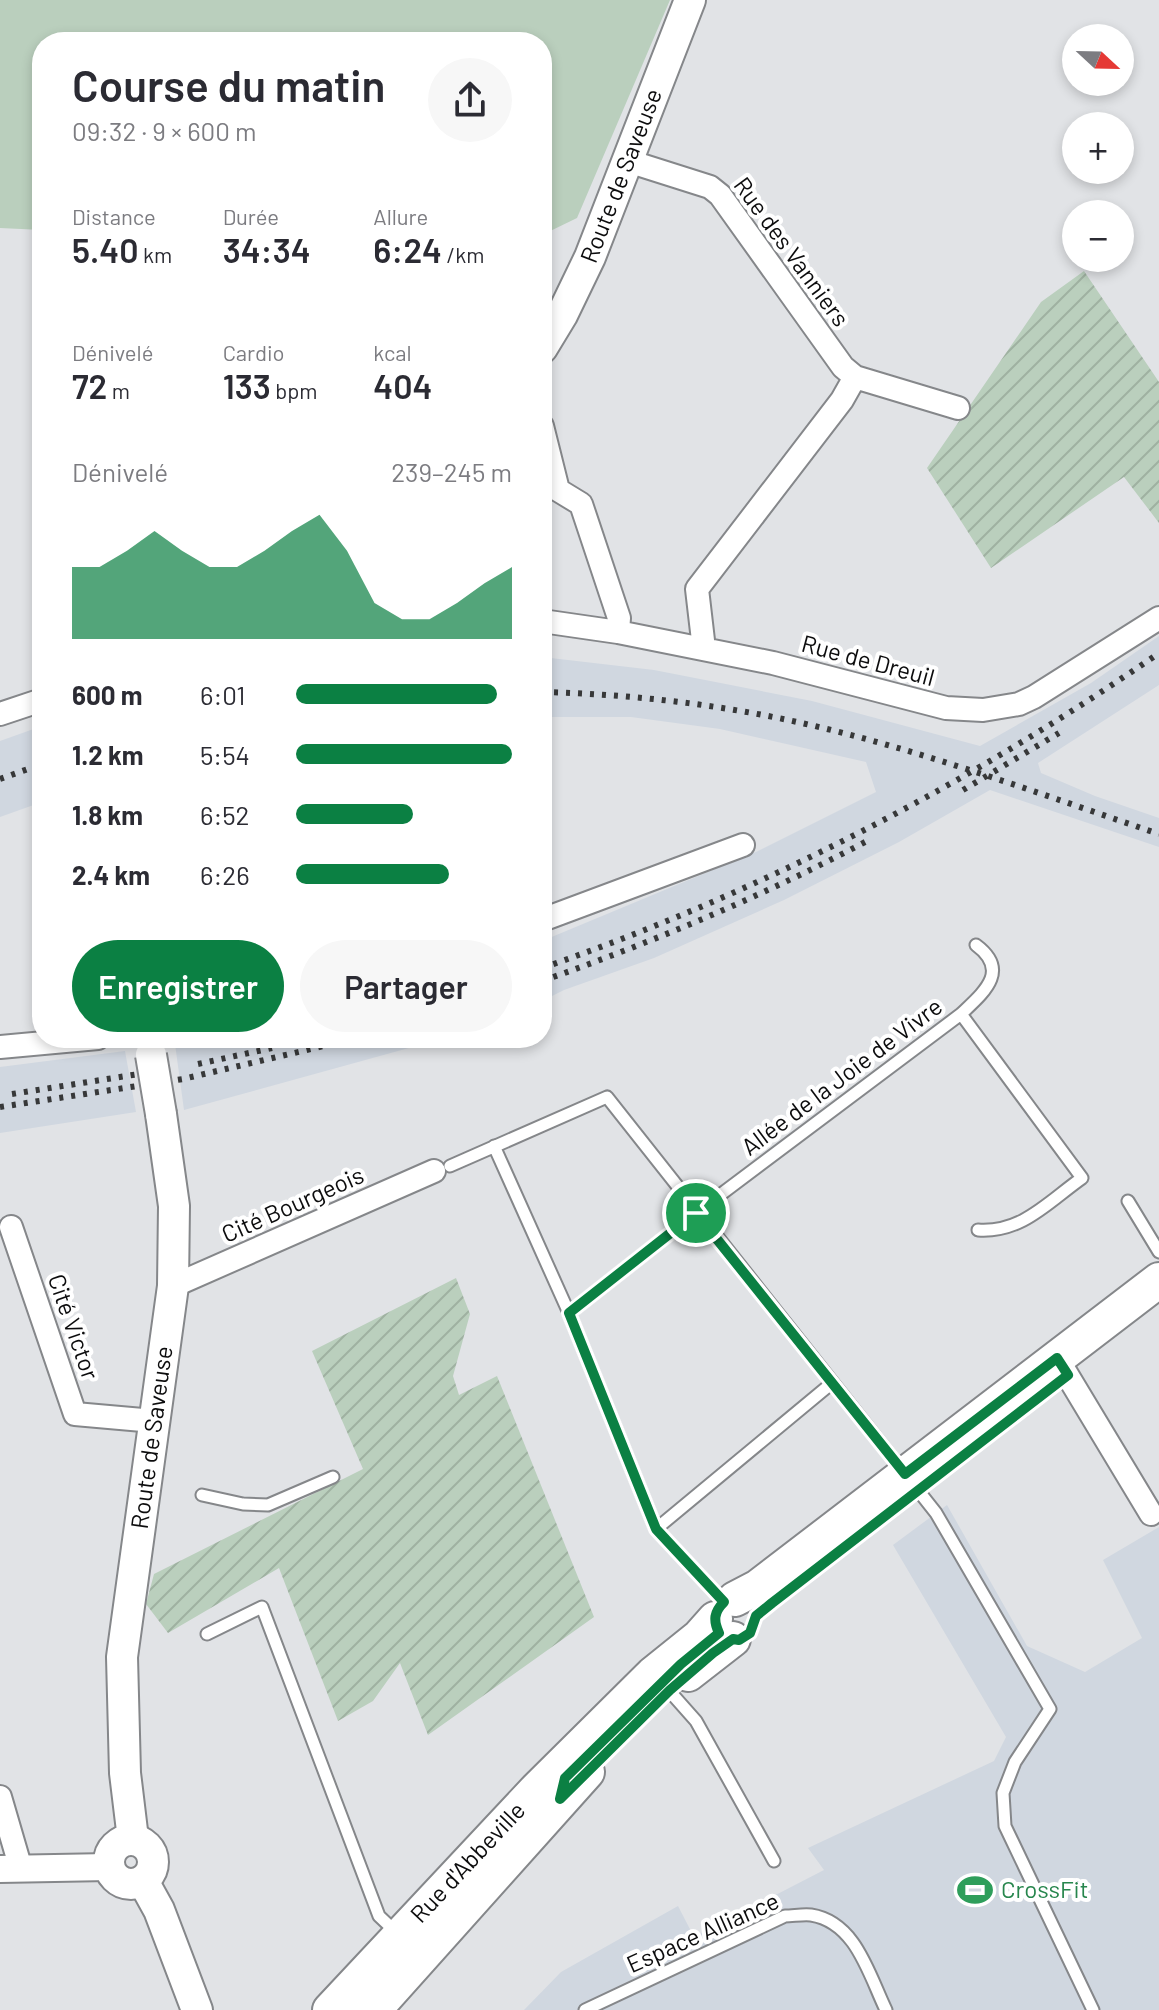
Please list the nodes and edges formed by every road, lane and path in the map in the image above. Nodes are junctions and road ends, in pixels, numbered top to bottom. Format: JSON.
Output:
{"nodes":[{"id":1,"x":690,"y":0,"type":"edge"},
{"id":2,"x":628,"y":161,"type":"junction"},
{"id":3,"x":552,"y":332,"type":"edge"},
{"id":4,"x":855,"y":377,"type":"junction"},
{"id":5,"x":958,"y":408,"type":"dead end"},
{"id":6,"x":552,"y":466,"type":"edge"},
{"id":7,"x":1159,"y":618,"type":"edge"},
{"id":8,"x":552,"y":622,"type":"edge"},
{"id":9,"x":618,"y":632,"type":"junction"},
{"id":10,"x":704,"y":649,"type":"junction"},
{"id":11,"x":32,"y":703,"type":"edge"},
{"id":12,"x":0,"y":714,"type":"edge"},
{"id":13,"x":743,"y":845,"type":"dead end"},
{"id":14,"x":552,"y":916,"type":"edge"},
{"id":15,"x":976,"y":945,"type":"dead end"},
{"id":16,"x":961,"y":1014,"type":"junction"},
{"id":17,"x":32,"y":1044,"type":"edge"},
{"id":18,"x":0,"y":1047,"type":"edge"},
{"id":19,"x":150,"y":1048,"type":"edge"},
{"id":20,"x":494,"y":1146,"type":"junction"},
{"id":21,"x":442,"y":1168,"type":"joint"},
{"id":22,"x":1128,"y":1201,"type":"dead end"},
{"id":23,"x":696,"y":1213,"type":"junction"},
{"id":24,"x":11,"y":1227,"type":"dead end"},
{"id":25,"x":978,"y":1230,"type":"dead end"},
{"id":26,"x":1159,"y":1252,"type":"edge"},
{"id":27,"x":1159,"y":1280,"type":"edge"},
{"id":28,"x":173,"y":1286,"type":"junction"},
{"id":29,"x":1159,"y":1291,"type":"edge"},
{"id":30,"x":1159,"y":1304,"type":"edge"},
{"id":31,"x":569,"y":1313,"type":"junction"},
{"id":32,"x":1063,"y":1366,"type":"junction"},
{"id":33,"x":832,"y":1383,"type":"junction"},
{"id":34,"x":154,"y":1421,"type":"junction"},
{"id":35,"x":333,"y":1477,"type":"dead end"},
{"id":36,"x":912,"y":1482,"type":"junction"},
{"id":37,"x":202,"y":1495,"type":"dead end"},
{"id":38,"x":1151,"y":1514,"type":"dead end"},
{"id":39,"x":656,"y":1529,"type":"junction"},
{"id":40,"x":733,"y":1616,"type":"junction"},
{"id":41,"x":207,"y":1634,"type":"dead end"},
{"id":42,"x":657,"y":1688,"type":"junction"},
{"id":43,"x":549,"y":1794,"type":"junction"},
{"id":44,"x":0,"y":1797,"type":"edge"},
{"id":45,"x":133,"y":1839,"type":"junction"},
{"id":46,"x":500,"y":1847,"type":"dead end"},
{"id":47,"x":774,"y":1861,"type":"dead end"},
{"id":48,"x":109,"y":1867,"type":"junction"},
{"id":49,"x":11,"y":1869,"type":"edge"},
{"id":50,"x":143,"y":1881,"type":"junction"},
{"id":51,"x":399,"y":1935,"type":"junction"},
{"id":52,"x":372,"y":1998,"type":"edge"},
{"id":53,"x":197,"y":2010,"type":"edge"},
{"id":54,"x":330,"y":2010,"type":"edge"},
{"id":55,"x":585,"y":2010,"type":"edge"},
{"id":56,"x":886,"y":2010,"type":"edge"},
{"id":57,"x":1093,"y":2010,"type":"edge"}],
"edges":[{"from":1,"to":2,"type":"main road","name":"Route de Saveuse"},
{"from":2,"to":3,"type":"main road","name":"Route de Saveuse"},
{"from":2,"to":4,"type":"street","name":"Rue des Vanniers"},
{"from":4,"to":5,"type":"street"},
{"from":4,"to":10,"type":"street"},
{"from":6,"to":9,"type":"street"},
{"from":7,"to":10,"type":"street","name":"Rue de Dreuil"},
{"from":8,"to":9,"type":"street","name":"Rue de Dreuil"},
{"from":9,"to":10,"type":"street","name":"Rue de Dreuil"},
{"from":11,"to":12,"type":"street"},
{"from":13,"to":14,"type":"street"},
{"from":15,"to":16,"type":"lane"},
{"from":16,"to":23,"type":"lane","name":"Allée de la Joie de Vivre"},
{"from":16,"to":25,"type":"lane","name":"Allée de la Joie de Vivre"},
{"from":17,"to":18,"type":"street"},
{"from":19,"to":28,"type":"main road","name":"Route de Saveuse","bridge":true},
{"from":20,"to":21,"type":"lane"},
{"from":20,"to":23,"type":"lane"},
{"from":20,"to":31,"type":"lane"},
{"from":21,"to":28,"type":"street","name":"Cité Bourgeois"},
{"from":22,"to":26,"type":"lane"},
{"from":23,"to":31,"type":"lane","name":"Allée de la Joie de Vivre"},
{"from":23,"to":33,"type":"lane"},
{"from":24,"to":34,"type":"street","name":"Cité Victor"},
{"from":27,"to":32,"type":"main road","name":"Rue d'Abbeville"},
{"from":28,"to":34,"type":"main road","name":"Route de Saveuse"},
{"from":29,"to":32,"type":"lane"},
{"from":30,"to":32,"type":"main road","name":"Rue d'Abbeville"},
{"from":31,"to":39,"type":"lane"},
{"from":32,"to":36,"type":"main road","name":"Rue d'Abbeville"},
{"from":32,"to":38,"type":"street"},
{"from":33,"to":36,"type":"lane"},
{"from":33,"to":39,"type":"lane"},
{"from":34,"to":45,"type":"main road","name":"Route de Saveuse"},
{"from":35,"to":37,"type":"lane"},
{"from":36,"to":40,"type":"main road","name":"Rue d'Abbeville"},
{"from":36,"to":57,"type":"lane"},
{"from":39,"to":40,"type":"lane"},
{"from":40,"to":42,"type":"main road","name":"Rue d'Abbeville"},
{"from":41,"to":51,"type":"lane"},
{"from":42,"to":43,"type":"main road","name":"Rue d'Abbeville"},
{"from":42,"to":47,"type":"lane"},
{"from":43,"to":46,"type":"lane"},
{"from":43,"to":51,"type":"main road","name":"Rue d'Abbeville"},
{"from":43,"to":52,"type":"main road","name":"Rue d'Abbeville"},
{"from":44,"to":49,"type":"street"},
{"from":45,"to":48,"type":"main road"},
{"from":45,"to":50,"type":"main road"},
{"from":48,"to":49,"type":"street"},
{"from":48,"to":50,"type":"main road"},
{"from":50,"to":53,"type":"main road"},
{"from":51,"to":52,"type":"main road","name":"Rue d'Abbeville"},
{"from":52,"to":54,"type":"main road","name":"Rue d'Abbeville"},
{"from":55,"to":56,"type":"lane","name":"Espace Alliance"}]}
